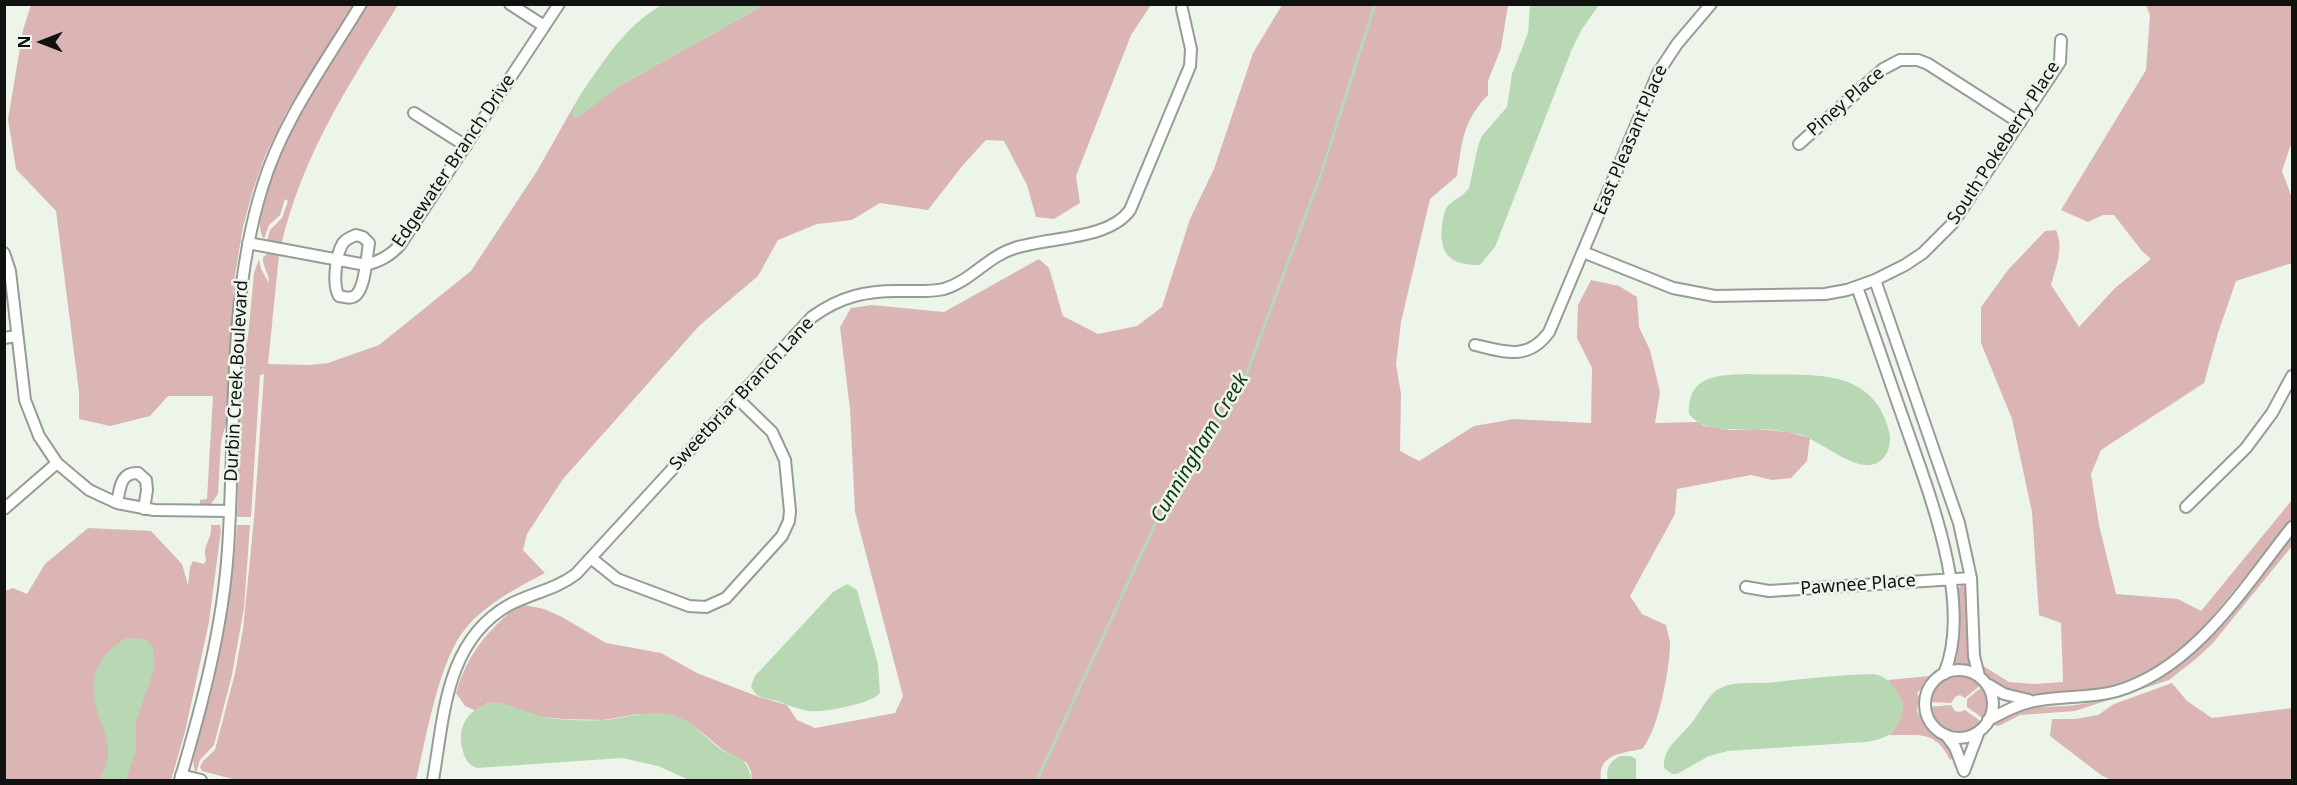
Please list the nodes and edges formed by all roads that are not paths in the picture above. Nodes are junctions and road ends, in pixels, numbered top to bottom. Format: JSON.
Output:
{"nodes":[{"id":1,"x":361,"y":4,"type":"edge"},
{"id":2,"x":510,"y":4,"type":"edge"},
{"id":3,"x":559,"y":4,"type":"edge"},
{"id":4,"x":1711,"y":4,"type":"edge"},
{"id":5,"x":1182,"y":9,"type":"dead end"},
{"id":6,"x":544,"y":26,"type":"junction"},
{"id":7,"x":2061,"y":40,"type":"dead end"},
{"id":8,"x":414,"y":113,"type":"dead end"},
{"id":9,"x":2020,"y":123,"type":"junction"},
{"id":10,"x":1799,"y":144,"type":"dead end"},
{"id":11,"x":466,"y":146,"type":"junction"},
{"id":12,"x":248,"y":243,"type":"junction"},
{"id":13,"x":1583,"y":252,"type":"junction"},
{"id":14,"x":4,"y":253,"type":"edge"},
{"id":15,"x":338,"y":261,"type":"junction"},
{"id":16,"x":366,"y":265,"type":"junction"},
{"id":17,"x":1875,"y":280,"type":"junction"},
{"id":18,"x":1857,"y":286,"type":"junction"},
{"id":19,"x":17,"y":336,"type":"junction"},
{"id":20,"x":4,"y":338,"type":"edge"},
{"id":21,"x":1475,"y":345,"type":"dead end"},
{"id":22,"x":2292,"y":376,"type":"edge"},
{"id":23,"x":1917,"y":397,"type":"junction"},
{"id":24,"x":737,"y":398,"type":"junction"},
{"id":25,"x":1898,"y":404,"type":"junction"},
{"id":26,"x":57,"y":463,"type":"junction"},
{"id":27,"x":117,"y":503,"type":"junction"},
{"id":28,"x":2186,"y":507,"type":"dead end"},
{"id":29,"x":4,"y":509,"type":"edge"},
{"id":30,"x":144,"y":509,"type":"junction"},
{"id":31,"x":230,"y":511,"type":"junction"},
{"id":32,"x":2292,"y":527,"type":"edge"},
{"id":33,"x":591,"y":558,"type":"junction"},
{"id":34,"x":1951,"y":578,"type":"junction"},
{"id":35,"x":1971,"y":578,"type":"junction"},
{"id":36,"x":1746,"y":588,"type":"dead end"},
{"id":37,"x":1944,"y":674,"type":"junction"},
{"id":38,"x":1978,"y":676,"type":"junction"},
{"id":39,"x":1989,"y":685,"type":"junction"},
{"id":40,"x":2032,"y":701,"type":"junction"},
{"id":41,"x":1988,"y":720,"type":"junction"},
{"id":42,"x":1978,"y":731,"type":"junction"},
{"id":43,"x":1946,"y":735,"type":"junction"},
{"id":44,"x":1964,"y":776,"type":"edge"},
{"id":45,"x":180,"y":778,"type":"edge"},
{"id":46,"x":201,"y":780,"type":"edge"},
{"id":47,"x":433,"y":780,"type":"edge"}],
"edges":[{"from":1,"to":12,"type":"street","name":"Durbin Creek Boulevard"},
{"from":2,"to":6,"type":"street"},
{"from":3,"to":6,"type":"street","name":"Edgewater Branch Drive"},
{"from":4,"to":13,"type":"street","name":"East Pleasant Place"},
{"from":5,"to":24,"type":"street","name":"Sweetbriar Branch Lane"},
{"from":6,"to":11,"type":"street","name":"Edgewater Branch Drive"},
{"from":7,"to":9,"type":"street","name":"South Pokeberry Place"},
{"from":8,"to":11,"type":"street"},
{"from":9,"to":10,"type":"street","name":"Piney Place"},
{"from":9,"to":17,"type":"street","name":"South Pokeberry Place"},
{"from":11,"to":16,"type":"street","name":"Edgewater Branch Drive"},
{"from":12,"to":15,"type":"street"},
{"from":12,"to":31,"type":"street","name":"Durbin Creek Boulevard"},
{"from":13,"to":18,"type":"street","name":"South Pokeberry Place"},
{"from":13,"to":21,"type":"street","name":"East Pleasant Place"},
{"from":14,"to":19,"type":"street"},
{"from":15,"to":16,"type":"street"},
{"from":15,"to":16,"type":"street"},
{"from":15,"to":16,"type":"street"},
{"from":17,"to":18,"type":"street","name":"South Pokeberry Place"},
{"from":17,"to":23,"type":"street"},
{"from":18,"to":25,"type":"street"},
{"from":19,"to":20,"type":"street"},
{"from":19,"to":26,"type":"street"},
{"from":22,"to":28,"type":"street"},
{"from":23,"to":25,"type":"street"},
{"from":23,"to":35,"type":"street"},
{"from":24,"to":33,"type":"street","name":"Sweetbriar Branch Lane"},
{"from":24,"to":33,"type":"street"},
{"from":25,"to":34,"type":"street"},
{"from":26,"to":27,"type":"street"},
{"from":26,"to":29,"type":"street"},
{"from":27,"to":30,"type":"street"},
{"from":27,"to":30,"type":"street"},
{"from":30,"to":31,"type":"street"},
{"from":31,"to":45,"type":"street","name":"Durbin Creek Boulevard"},
{"from":32,"to":40,"type":"street"},
{"from":33,"to":47,"type":"street","name":"Sweetbriar Branch Lane"},
{"from":34,"to":35,"type":"street","name":"Pawnee Place"},
{"from":34,"to":36,"type":"street","name":"Pawnee Place"},
{"from":34,"to":37,"type":"street"},
{"from":35,"to":38,"type":"street"},
{"from":37,"to":38,"type":"street"},
{"from":37,"to":43,"type":"street"},
{"from":38,"to":39,"type":"street"},
{"from":39,"to":40,"type":"street"},
{"from":39,"to":41,"type":"street"},
{"from":40,"to":41,"type":"street"},
{"from":41,"to":42,"type":"street"},
{"from":42,"to":43,"type":"street"},
{"from":42,"to":44,"type":"street"},
{"from":43,"to":44,"type":"street"},
{"from":45,"to":46,"type":"street"}]}
